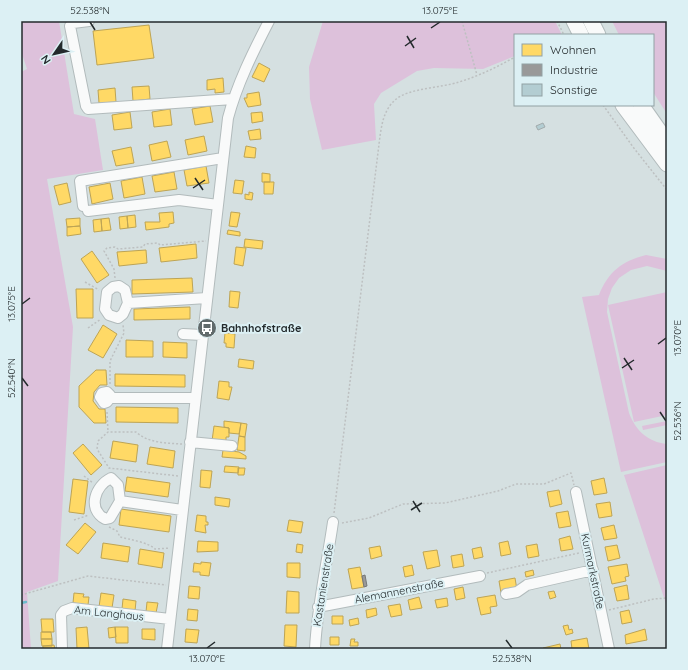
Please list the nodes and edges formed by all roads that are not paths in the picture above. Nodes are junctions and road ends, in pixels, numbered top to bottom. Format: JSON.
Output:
{"nodes":[{"id":1,"x":89,"y":21,"type":"edge"},
{"id":2,"x":269,"y":21,"type":"edge"},
{"id":3,"x":574,"y":21,"type":"edge"},
{"id":4,"x":590,"y":21,"type":"edge"},
{"id":5,"x":580,"y":34,"type":"edge"},
{"id":6,"x":597,"y":34,"type":"edge"},
{"id":7,"x":233,"y":99,"type":"junction"},
{"id":8,"x":624,"y":106,"type":"edge"},
{"id":9,"x":642,"y":106,"type":"edge"},
{"id":10,"x":667,"y":142,"type":"edge"},
{"id":11,"x":223,"y":158,"type":"junction"},
{"id":12,"x":667,"y":164,"type":"edge"},
{"id":13,"x":218,"y":205,"type":"junction"},
{"id":14,"x":207,"y":298,"type":"junction"},
{"id":15,"x":128,"y":303,"type":"junction"},
{"id":16,"x":183,"y":334,"type":"dead end"},
{"id":17,"x":202,"y":335,"type":"junction"},
{"id":18,"x":108,"y":398,"type":"road end"},
{"id":19,"x":195,"y":398,"type":"junction"},
{"id":20,"x":190,"y":443,"type":"junction"},
{"id":21,"x":232,"y":446,"type":"dead end"},
{"id":22,"x":576,"y":492,"type":"road end"},
{"id":23,"x":120,"y":501,"type":"junction"},
{"id":24,"x":182,"y":510,"type":"junction"},
{"id":25,"x":333,"y":522,"type":"road end"},
{"id":26,"x":593,"y":570,"type":"junction"},
{"id":27,"x":480,"y":576,"type":"road end"},
{"id":28,"x":506,"y":594,"type":"dead end"},
{"id":29,"x":318,"y":607,"type":"junction"},
{"id":30,"x":170,"y":619,"type":"junction"},
{"id":31,"x":62,"y":649,"type":"edge"},
{"id":32,"x":167,"y":649,"type":"edge"},
{"id":33,"x":315,"y":649,"type":"edge"},
{"id":34,"x":609,"y":649,"type":"edge"}],
"edges":[{"from":1,"to":7,"type":"street"},
{"from":2,"to":7,"type":"street"},
{"from":3,"to":5,"type":"highway"},
{"from":4,"to":6,"type":"highway"},
{"from":7,"to":11,"type":"street"},
{"from":8,"to":12,"type":"highway"},
{"from":9,"to":10,"type":"highway"},
{"from":11,"to":13,"type":"street"},
{"from":11,"to":13,"type":"street"},
{"from":13,"to":14,"type":"street"},
{"from":14,"to":15,"type":"street"},
{"from":14,"to":17,"type":"street"},
{"from":15,"to":15,"type":"street"},
{"from":16,"to":17,"type":"street"},
{"from":17,"to":19,"type":"street"},
{"from":18,"to":19,"type":"street"},
{"from":19,"to":20,"type":"street"},
{"from":20,"to":21,"type":"street"},
{"from":20,"to":24,"type":"street"},
{"from":22,"to":26,"type":"street","name":"Kurmarkstraße"},
{"from":23,"to":23,"type":"street"},
{"from":23,"to":24,"type":"street"},
{"from":24,"to":30,"type":"street"},
{"from":25,"to":29,"type":"street","name":"Kastanienstraße"},
{"from":26,"to":28,"type":"street"},
{"from":26,"to":34,"type":"street","name":"Kurmarkstraße"},
{"from":27,"to":29,"type":"street","name":"Alemannenstraße"},
{"from":29,"to":33,"type":"street","name":"Kastanienstraße"},
{"from":30,"to":31,"type":"street","name":"Am Langhaus"},
{"from":30,"to":32,"type":"street"}]}
